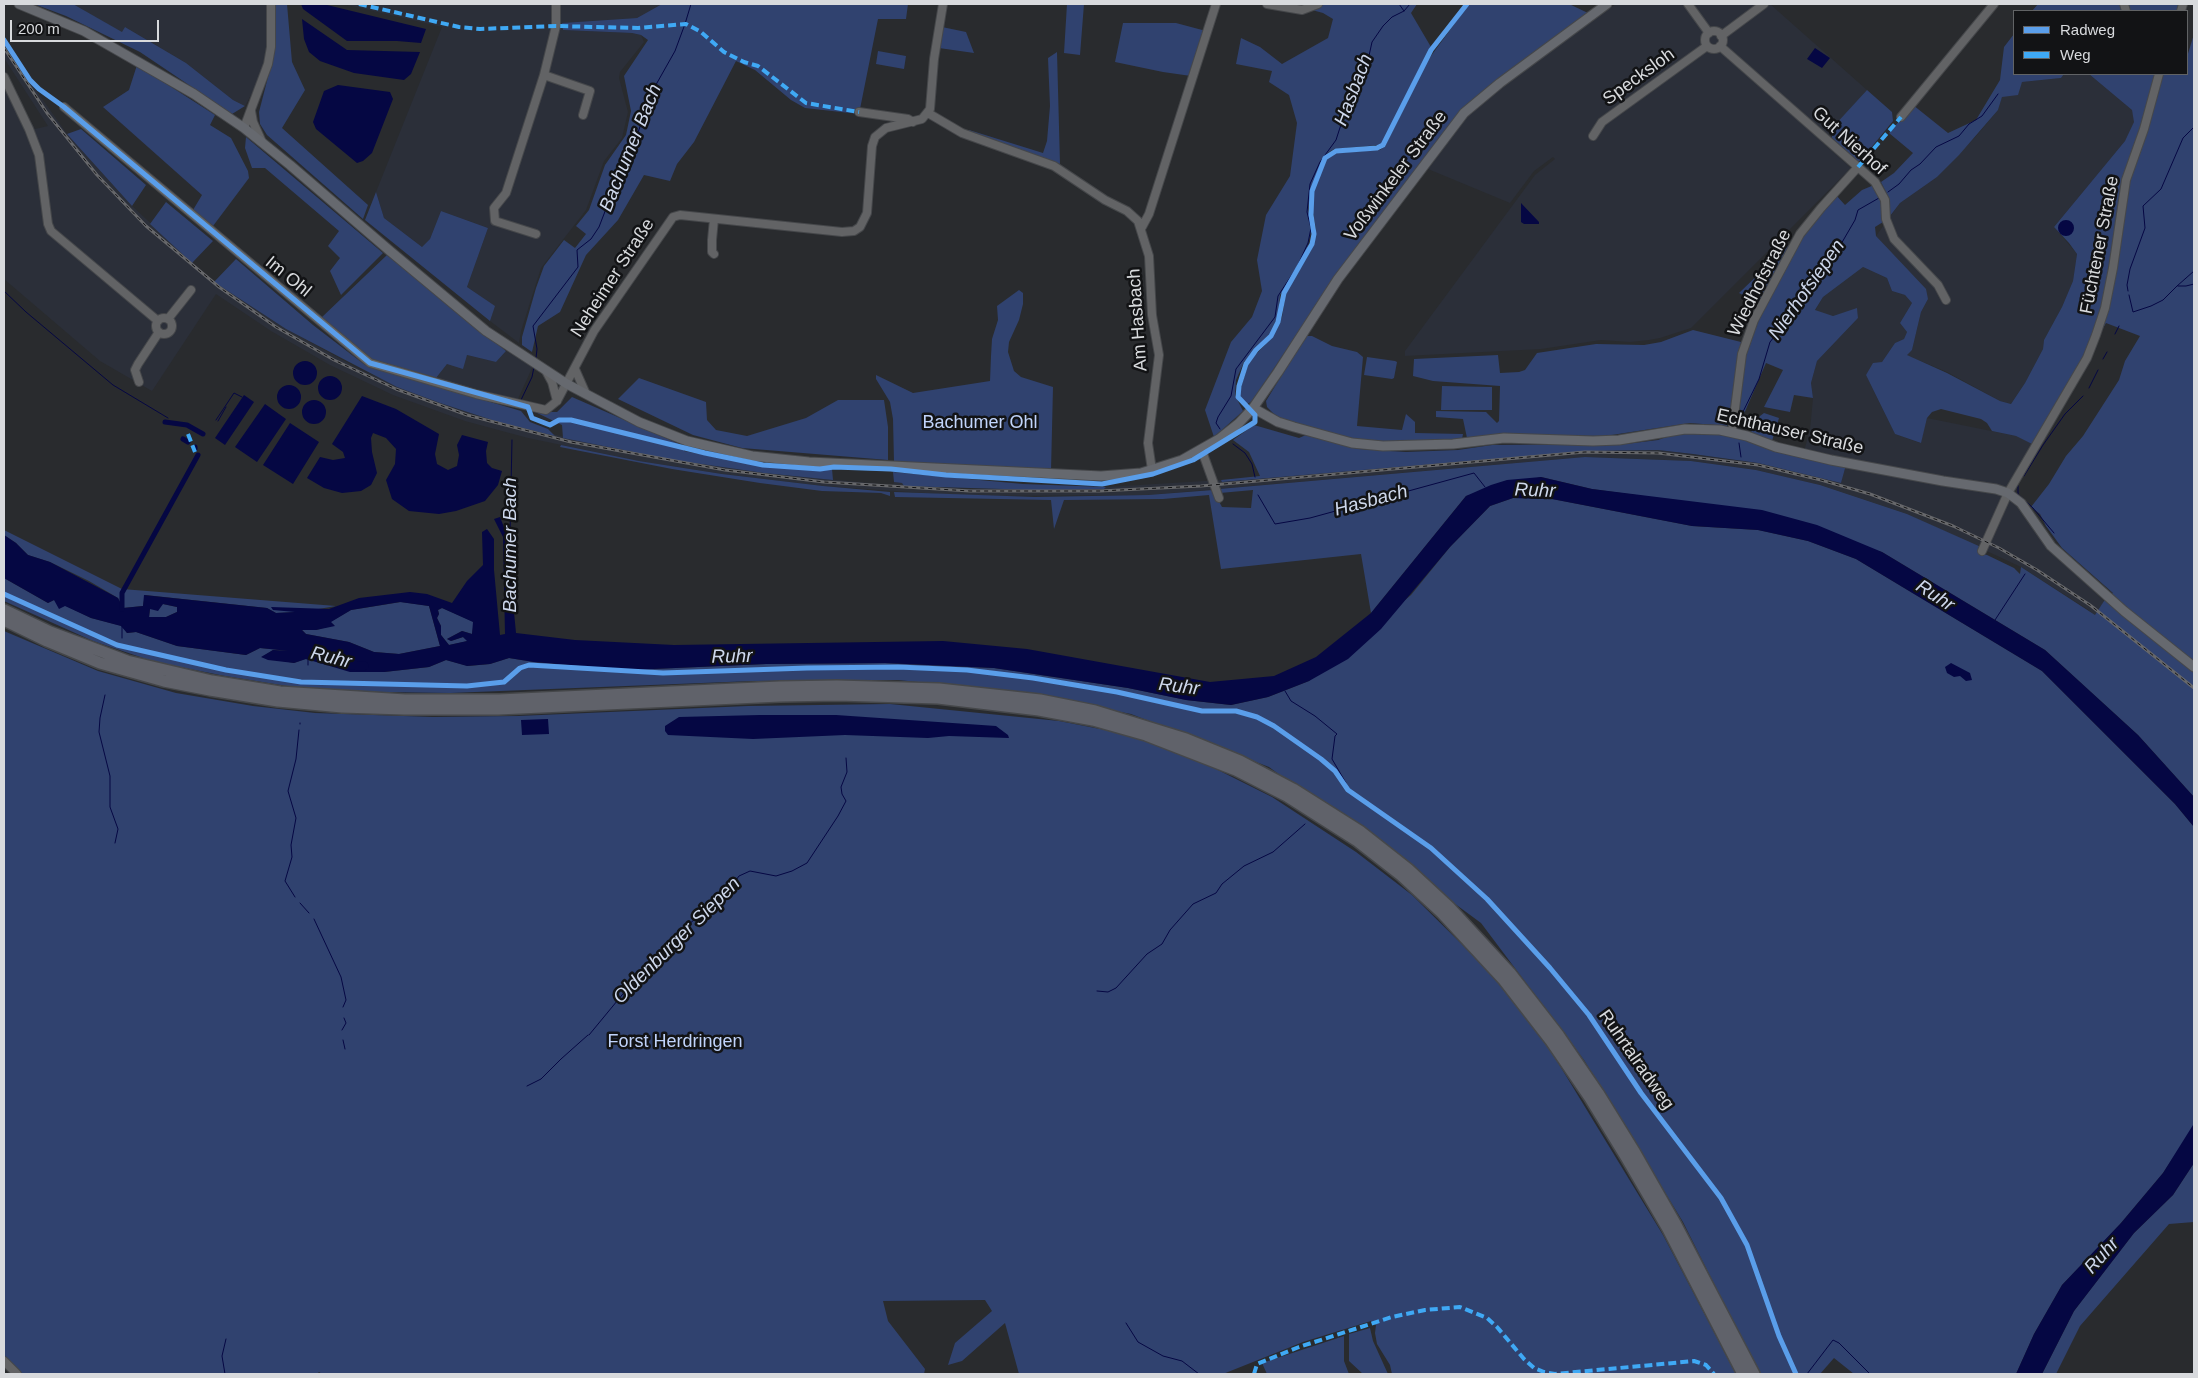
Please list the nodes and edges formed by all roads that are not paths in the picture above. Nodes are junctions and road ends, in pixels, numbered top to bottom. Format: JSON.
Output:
{"nodes":[{"id":1,"x":19,"y":4,"type":"edge"},
{"id":2,"x":271,"y":4,"type":"edge"},
{"id":3,"x":556,"y":4,"type":"edge"},
{"id":4,"x":943,"y":4,"type":"edge"},
{"id":5,"x":1216,"y":4,"type":"edge"},
{"id":6,"x":1267,"y":4,"type":"edge"},
{"id":7,"x":1318,"y":4,"type":"edge"},
{"id":8,"x":1607,"y":4,"type":"edge"},
{"id":9,"x":1688,"y":4,"type":"edge"},
{"id":10,"x":1764,"y":4,"type":"edge"},
{"id":11,"x":1994,"y":4,"type":"edge"},
{"id":12,"x":1709,"y":34,"type":"junction"},
{"id":13,"x":1721,"y":36,"type":"junction"},
{"id":14,"x":1707,"y":46,"type":"junction"},
{"id":15,"x":1720,"y":46,"type":"junction"},
{"id":16,"x":544,"y":75,"type":"junction"},
{"id":17,"x":2159,"y":75,"type":"edge"},
{"id":18,"x":4,"y":77,"type":"edge"},
{"id":19,"x":64,"y":107,"type":"dead end"},
{"id":20,"x":251,"y":110,"type":"junction"},
{"id":21,"x":859,"y":112,"type":"dead end"},
{"id":22,"x":928,"y":113,"type":"junction"},
{"id":23,"x":583,"y":115,"type":"dead end"},
{"id":24,"x":1901,"y":116,"type":"dead end"},
{"id":25,"x":913,"y":122,"type":"junction"},
{"id":26,"x":244,"y":128,"type":"junction"},
{"id":27,"x":1593,"y":136,"type":"dead end"},
{"id":28,"x":262,"y":142,"type":"junction"},
{"id":29,"x":1858,"y":166,"type":"junction"},
{"id":30,"x":714,"y":219,"type":"junction"},
{"id":31,"x":1142,"y":227,"type":"junction"},
{"id":32,"x":536,"y":234,"type":"dead end"},
{"id":33,"x":714,"y":254,"type":"dead end"},
{"id":34,"x":190,"y":290,"type":"dead end"},
{"id":35,"x":1946,"y":300,"type":"dead end"},
{"id":36,"x":168,"y":320,"type":"junction"},
{"id":37,"x":158,"y":321,"type":"junction"},
{"id":38,"x":159,"y":332,"type":"junction"},
{"id":39,"x":574,"y":368,"type":"junction"},
{"id":40,"x":546,"y":371,"type":"junction"},
{"id":41,"x":139,"y":382,"type":"dead end"},
{"id":42,"x":567,"y":384,"type":"junction"},
{"id":43,"x":586,"y":395,"type":"junction"},
{"id":44,"x":557,"y":400,"type":"junction"},
{"id":45,"x":1253,"y":408,"type":"junction"},
{"id":46,"x":1268,"y":417,"type":"junction"},
{"id":47,"x":1240,"y":423,"type":"junction"},
{"id":48,"x":1732,"y":432,"type":"junction"},
{"id":49,"x":1202,"y":450,"type":"junction"},
{"id":50,"x":1152,"y":470,"type":"junction"},
{"id":51,"x":2008,"y":493,"type":"junction"},
{"id":52,"x":1219,"y":498,"type":"dead end"},
{"id":53,"x":1982,"y":551,"type":"dead end"},
{"id":54,"x":4,"y":610,"type":"edge"},
{"id":55,"x":4,"y":620,"type":"edge"},
{"id":56,"x":2194,"y":667,"type":"edge"},
{"id":57,"x":4,"y":1361,"type":"edge"},
{"id":58,"x":17,"y":1374,"type":"edge"},
{"id":59,"x":1744,"y":1374,"type":"edge"},
{"id":60,"x":1754,"y":1374,"type":"edge"}],
"edges":[{"from":1,"to":26,"type":"main road"},
{"from":2,"to":20,"type":"street"},
{"from":3,"to":16,"type":"street"},
{"from":4,"to":22,"type":"street"},
{"from":5,"to":31,"type":"street"},
{"from":6,"to":7,"type":"street"},
{"from":8,"to":45,"type":"main road","name":"Voßwinkeler Straße"},
{"from":9,"to":12,"type":"street"},
{"from":10,"to":13,"type":"street"},
{"from":11,"to":24,"type":"street"},
{"from":12,"to":13,"type":"street"},
{"from":12,"to":14,"type":"street"},
{"from":13,"to":15,"type":"street"},
{"from":14,"to":15,"type":"street"},
{"from":14,"to":27,"type":"street","name":"Specksloh"},
{"from":15,"to":29,"type":"street","name":"Gut Nierhof"},
{"from":16,"to":23,"type":"street"},
{"from":16,"to":32,"type":"street"},
{"from":17,"to":51,"type":"street","name":"Füchtener Straße"},
{"from":18,"to":37,"type":"street"},
{"from":19,"to":44,"type":"street","name":"Im Ohl"},
{"from":20,"to":26,"type":"street"},
{"from":20,"to":28,"type":"street"},
{"from":21,"to":25,"type":"street"},
{"from":22,"to":25,"type":"street","name":"Neheimer Straße"},
{"from":22,"to":31,"type":"street"},
{"from":25,"to":30,"type":"street","name":"Neheimer Straße"},
{"from":26,"to":28,"type":"main road"},
{"from":28,"to":40,"type":"main road"},
{"from":29,"to":35,"type":"street","name":"Gut Nierhof"},
{"from":29,"to":48,"type":"street","name":"Wiedhofstraße"},
{"from":30,"to":33,"type":"street"},
{"from":30,"to":39,"type":"street","name":"Neheimer Straße"},
{"from":31,"to":50,"type":"street","name":"Am Hasbach"},
{"from":34,"to":36,"type":"street"},
{"from":36,"to":37,"type":"street"},
{"from":36,"to":38,"type":"street"},
{"from":37,"to":38,"type":"street"},
{"from":38,"to":41,"type":"street"},
{"from":39,"to":42,"type":"street","name":"Neheimer Straße"},
{"from":39,"to":43,"type":"street"},
{"from":40,"to":42,"type":"main road"},
{"from":40,"to":44,"type":"street"},
{"from":42,"to":43,"type":"main road"},
{"from":42,"to":44,"type":"street","name":"Neheimer Straße"},
{"from":43,"to":50,"type":"main road"},
{"from":45,"to":46,"type":"main road","name":"Echthauser Straße"},
{"from":45,"to":47,"type":"main road","name":"Voßwinkeler Straße"},
{"from":46,"to":47,"type":"main road"},
{"from":46,"to":48,"type":"main road","name":"Echthauser Straße"},
{"from":47,"to":49,"type":"main road"},
{"from":48,"to":51,"type":"main road","name":"Echthauser Straße"},
{"from":49,"to":50,"type":"main road"},
{"from":49,"to":52,"type":"street"},
{"from":51,"to":53,"type":"street","name":"Füchtener Straße"},
{"from":51,"to":56,"type":"main road","name":"Echthauser Straße"},
{"from":54,"to":60,"type":"highway"},
{"from":55,"to":59,"type":"highway"},
{"from":57,"to":58,"type":"street"}]}
